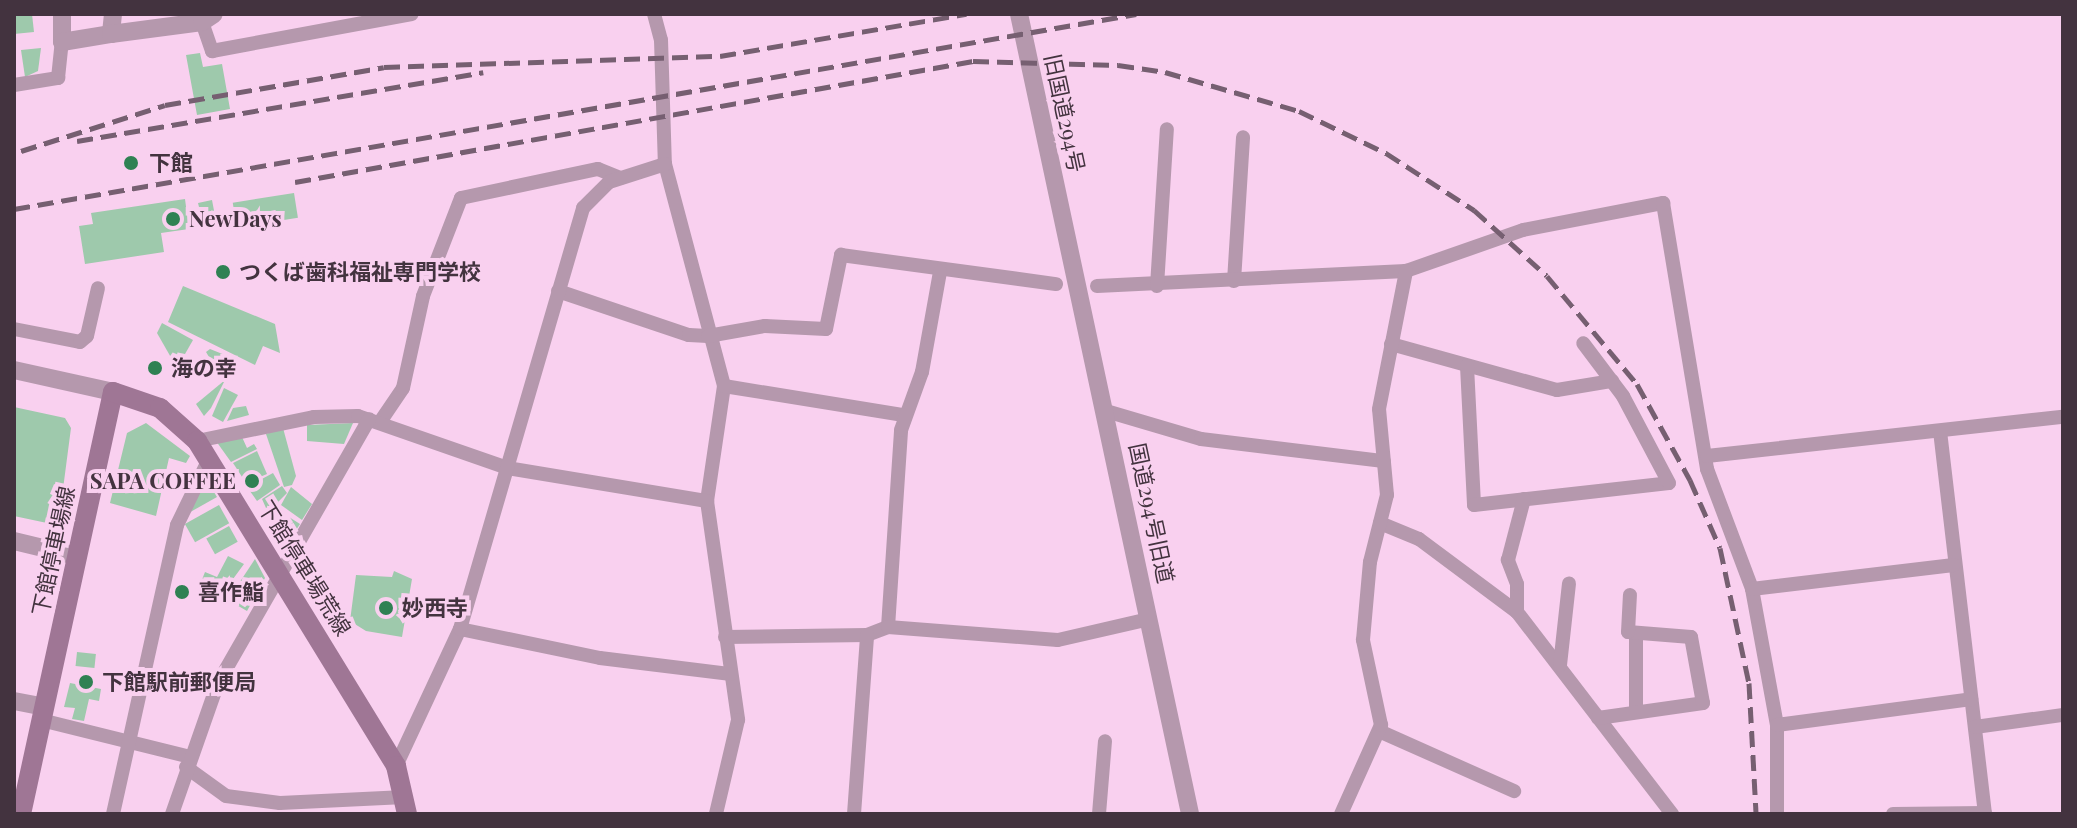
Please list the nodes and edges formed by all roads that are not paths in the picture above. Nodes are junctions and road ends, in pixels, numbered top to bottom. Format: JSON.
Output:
{"nodes":[{"id":1,"x":62,"y":14,"type":"edge"},
{"id":2,"x":113,"y":14,"type":"edge"},
{"id":3,"x":409,"y":14,"type":"edge"},
{"id":4,"x":654,"y":14,"type":"edge"},
{"id":5,"x":1019,"y":14,"type":"edge"},
{"id":6,"x":208,"y":18,"type":"edge"},
{"id":7,"x":139,"y":22,"type":"edge"},
{"id":8,"x":111,"y":34,"type":"junction"},
{"id":9,"x":62,"y":42,"type":"junction"},
{"id":10,"x":14,"y":85,"type":"edge"},
{"id":11,"x":1167,"y":129,"type":"dead end"},
{"id":12,"x":1243,"y":137,"type":"dead end"},
{"id":13,"x":665,"y":164,"type":"junction"},
{"id":14,"x":620,"y":178,"type":"junction"},
{"id":15,"x":1064,"y":222,"type":"joint"},
{"id":16,"x":1406,"y":271,"type":"junction"},
{"id":17,"x":940,"y":272,"type":"junction"},
{"id":18,"x":1234,"y":281,"type":"junction"},
{"id":19,"x":1056,"y":284,"type":"dead end"},
{"id":20,"x":1097,"y":286,"type":"dead end"},
{"id":21,"x":1157,"y":286,"type":"junction"},
{"id":22,"x":98,"y":288,"type":"dead end"},
{"id":23,"x":558,"y":291,"type":"junction"},
{"id":24,"x":14,"y":329,"type":"edge"},
{"id":25,"x":708,"y":336,"type":"junction"},
{"id":26,"x":1583,"y":343,"type":"dead end"},
{"id":27,"x":1391,"y":344,"type":"junction"},
{"id":28,"x":1467,"y":366,"type":"junction"},
{"id":29,"x":14,"y":370,"type":"edge"},
{"id":30,"x":1612,"y":381,"type":"junction"},
{"id":31,"x":724,"y":386,"type":"junction"},
{"id":32,"x":113,"y":392,"type":"junction"},
{"id":33,"x":1106,"y":411,"type":"junction"},
{"id":34,"x":904,"y":415,"type":"junction"},
{"id":35,"x":2063,"y":417,"type":"edge"},
{"id":36,"x":374,"y":420,"type":"junction"},
{"id":37,"x":1940,"y":431,"type":"junction"},
{"id":38,"x":203,"y":450,"type":"junction"},
{"id":39,"x":1707,"y":456,"type":"junction"},
{"id":40,"x":1384,"y":461,"type":"junction"},
{"id":41,"x":507,"y":468,"type":"junction"},
{"id":42,"x":1524,"y":499,"type":"junction"},
{"id":43,"x":707,"y":501,"type":"junction"},
{"id":44,"x":1380,"y":523,"type":"junction"},
{"id":45,"x":14,"y":541,"type":"edge"},
{"id":46,"x":76,"y":556,"type":"junction"},
{"id":47,"x":1954,"y":565,"type":"junction"},
{"id":48,"x":281,"y":572,"type":"junction"},
{"id":49,"x":1569,"y":583,"type":"dead end"},
{"id":50,"x":1752,"y":589,"type":"junction"},
{"id":51,"x":1630,"y":595,"type":"dead end"},
{"id":52,"x":1517,"y":612,"type":"junction"},
{"id":53,"x":1149,"y":619,"type":"junction"},
{"id":54,"x":888,"y":627,"type":"junction"},
{"id":55,"x":460,"y":629,"type":"junction"},
{"id":56,"x":1636,"y":633,"type":"junction"},
{"id":57,"x":867,"y":635,"type":"junction"},
{"id":58,"x":725,"y":637,"type":"junction"},
{"id":59,"x":1560,"y":665,"type":"junction"},
{"id":60,"x":731,"y":674,"type":"junction"},
{"id":61,"x":1971,"y":699,"type":"junction"},
{"id":62,"x":14,"y":701,"type":"edge"},
{"id":63,"x":1636,"y":711,"type":"junction"},
{"id":64,"x":43,"y":714,"type":"junction"},
{"id":65,"x":2063,"y":715,"type":"edge"},
{"id":66,"x":1598,"y":718,"type":"junction"},
{"id":67,"x":1777,"y":725,"type":"junction"},
{"id":68,"x":1975,"y":727,"type":"junction"},
{"id":69,"x":1379,"y":731,"type":"junction"},
{"id":70,"x":126,"y":740,"type":"junction"},
{"id":71,"x":1105,"y":741,"type":"dead end"},
{"id":72,"x":188,"y":762,"type":"junction"},
{"id":73,"x":396,"y":766,"type":"junction"},
{"id":74,"x":1514,"y":791,"type":"dead end"},
{"id":75,"x":406,"y":806,"type":"edge"},
{"id":76,"x":280,"y":808,"type":"edge"},
{"id":77,"x":21,"y":814,"type":"edge"},
{"id":78,"x":113,"y":814,"type":"edge"},
{"id":79,"x":172,"y":814,"type":"edge"},
{"id":80,"x":716,"y":814,"type":"edge"},
{"id":81,"x":854,"y":814,"type":"edge"},
{"id":82,"x":1099,"y":814,"type":"edge"},
{"id":83,"x":1190,"y":814,"type":"edge"},
{"id":84,"x":1341,"y":814,"type":"edge"},
{"id":85,"x":1672,"y":814,"type":"edge"},
{"id":86,"x":1777,"y":814,"type":"edge"},
{"id":87,"x":1893,"y":814,"type":"edge"},
{"id":88,"x":1985,"y":814,"type":"edge"}],
"edges":[{"from":1,"to":9,"type":"street"},
{"from":2,"to":8,"type":"street"},
{"from":3,"to":6,"type":"street"},
{"from":4,"to":13,"type":"street"},
{"from":5,"to":15,"type":"street","name":"旧国道294号"},
{"from":6,"to":7,"type":"street"},
{"from":7,"to":8,"type":"street"},
{"from":8,"to":9,"type":"street"},
{"from":9,"to":10,"type":"street"},
{"from":11,"to":21,"type":"street"},
{"from":12,"to":18,"type":"street"},
{"from":13,"to":14,"type":"street"},
{"from":13,"to":25,"type":"street"},
{"from":14,"to":23,"type":"street"},
{"from":14,"to":36,"type":"street"},
{"from":15,"to":33,"type":"street","name":"国道294号旧道"},
{"from":16,"to":18,"type":"street"},
{"from":16,"to":27,"type":"street"},
{"from":16,"to":39,"type":"street"},
{"from":17,"to":19,"type":"street"},
{"from":17,"to":25,"type":"street"},
{"from":17,"to":34,"type":"street"},
{"from":18,"to":21,"type":"street"},
{"from":20,"to":21,"type":"street"},
{"from":22,"to":24,"type":"street"},
{"from":23,"to":25,"type":"street"},
{"from":23,"to":41,"type":"street"},
{"from":25,"to":31,"type":"street"},
{"from":26,"to":30,"type":"street"},
{"from":27,"to":28,"type":"street"},
{"from":27,"to":40,"type":"street"},
{"from":28,"to":30,"type":"street"},
{"from":28,"to":42,"type":"street"},
{"from":29,"to":32,"type":"street"},
{"from":30,"to":42,"type":"street"},
{"from":31,"to":34,"type":"street"},
{"from":31,"to":43,"type":"street"},
{"from":32,"to":38,"type":"main road","name":"下館停車場荒線"},
{"from":32,"to":46,"type":"main road","name":"下館停車場線"},
{"from":33,"to":40,"type":"street"},
{"from":33,"to":53,"type":"street","name":"国道294号旧道"},
{"from":34,"to":54,"type":"street"},
{"from":35,"to":37,"type":"street"},
{"from":36,"to":38,"type":"street"},
{"from":36,"to":41,"type":"street"},
{"from":36,"to":48,"type":"street"},
{"from":37,"to":39,"type":"street"},
{"from":37,"to":47,"type":"street"},
{"from":38,"to":48,"type":"main road","name":"下館停車場荒線"},
{"from":38,"to":70,"type":"street"},
{"from":39,"to":50,"type":"street"},
{"from":40,"to":44,"type":"street"},
{"from":41,"to":43,"type":"street"},
{"from":41,"to":55,"type":"street"},
{"from":42,"to":52,"type":"street"},
{"from":43,"to":58,"type":"street"},
{"from":44,"to":52,"type":"street"},
{"from":44,"to":69,"type":"street"},
{"from":45,"to":46,"type":"street"},
{"from":46,"to":64,"type":"main road","name":"下館停車場線"},
{"from":47,"to":50,"type":"street"},
{"from":47,"to":61,"type":"street"},
{"from":48,"to":72,"type":"street"},
{"from":48,"to":73,"type":"main road","name":"下館停車場荒線"},
{"from":49,"to":59,"type":"street"},
{"from":50,"to":67,"type":"street"},
{"from":51,"to":56,"type":"street"},
{"from":52,"to":59,"type":"street"},
{"from":53,"to":54,"type":"street"},
{"from":53,"to":83,"type":"street","name":"国道294号旧道"},
{"from":54,"to":57,"type":"street"},
{"from":55,"to":60,"type":"street"},
{"from":55,"to":73,"type":"street"},
{"from":56,"to":63,"type":"street"},
{"from":56,"to":63,"type":"street"},
{"from":57,"to":58,"type":"street"},
{"from":57,"to":81,"type":"street"},
{"from":58,"to":60,"type":"street"},
{"from":59,"to":66,"type":"street"},
{"from":60,"to":80,"type":"street"},
{"from":61,"to":67,"type":"street"},
{"from":61,"to":68,"type":"street"},
{"from":62,"to":64,"type":"street"},
{"from":63,"to":66,"type":"street"},
{"from":64,"to":70,"type":"street"},
{"from":64,"to":77,"type":"main road","name":"下館停車場線"},
{"from":65,"to":68,"type":"street"},
{"from":66,"to":85,"type":"street"},
{"from":67,"to":86,"type":"street"},
{"from":68,"to":88,"type":"street"},
{"from":69,"to":74,"type":"street"},
{"from":69,"to":84,"type":"street"},
{"from":70,"to":72,"type":"street"},
{"from":70,"to":78,"type":"street"},
{"from":71,"to":82,"type":"street"},
{"from":72,"to":76,"type":"street"},
{"from":72,"to":79,"type":"street"},
{"from":73,"to":75,"type":"main road","name":"下館停車場荒線"},
{"from":75,"to":76,"type":"street"},
{"from":87,"to":88,"type":"street"}]}
